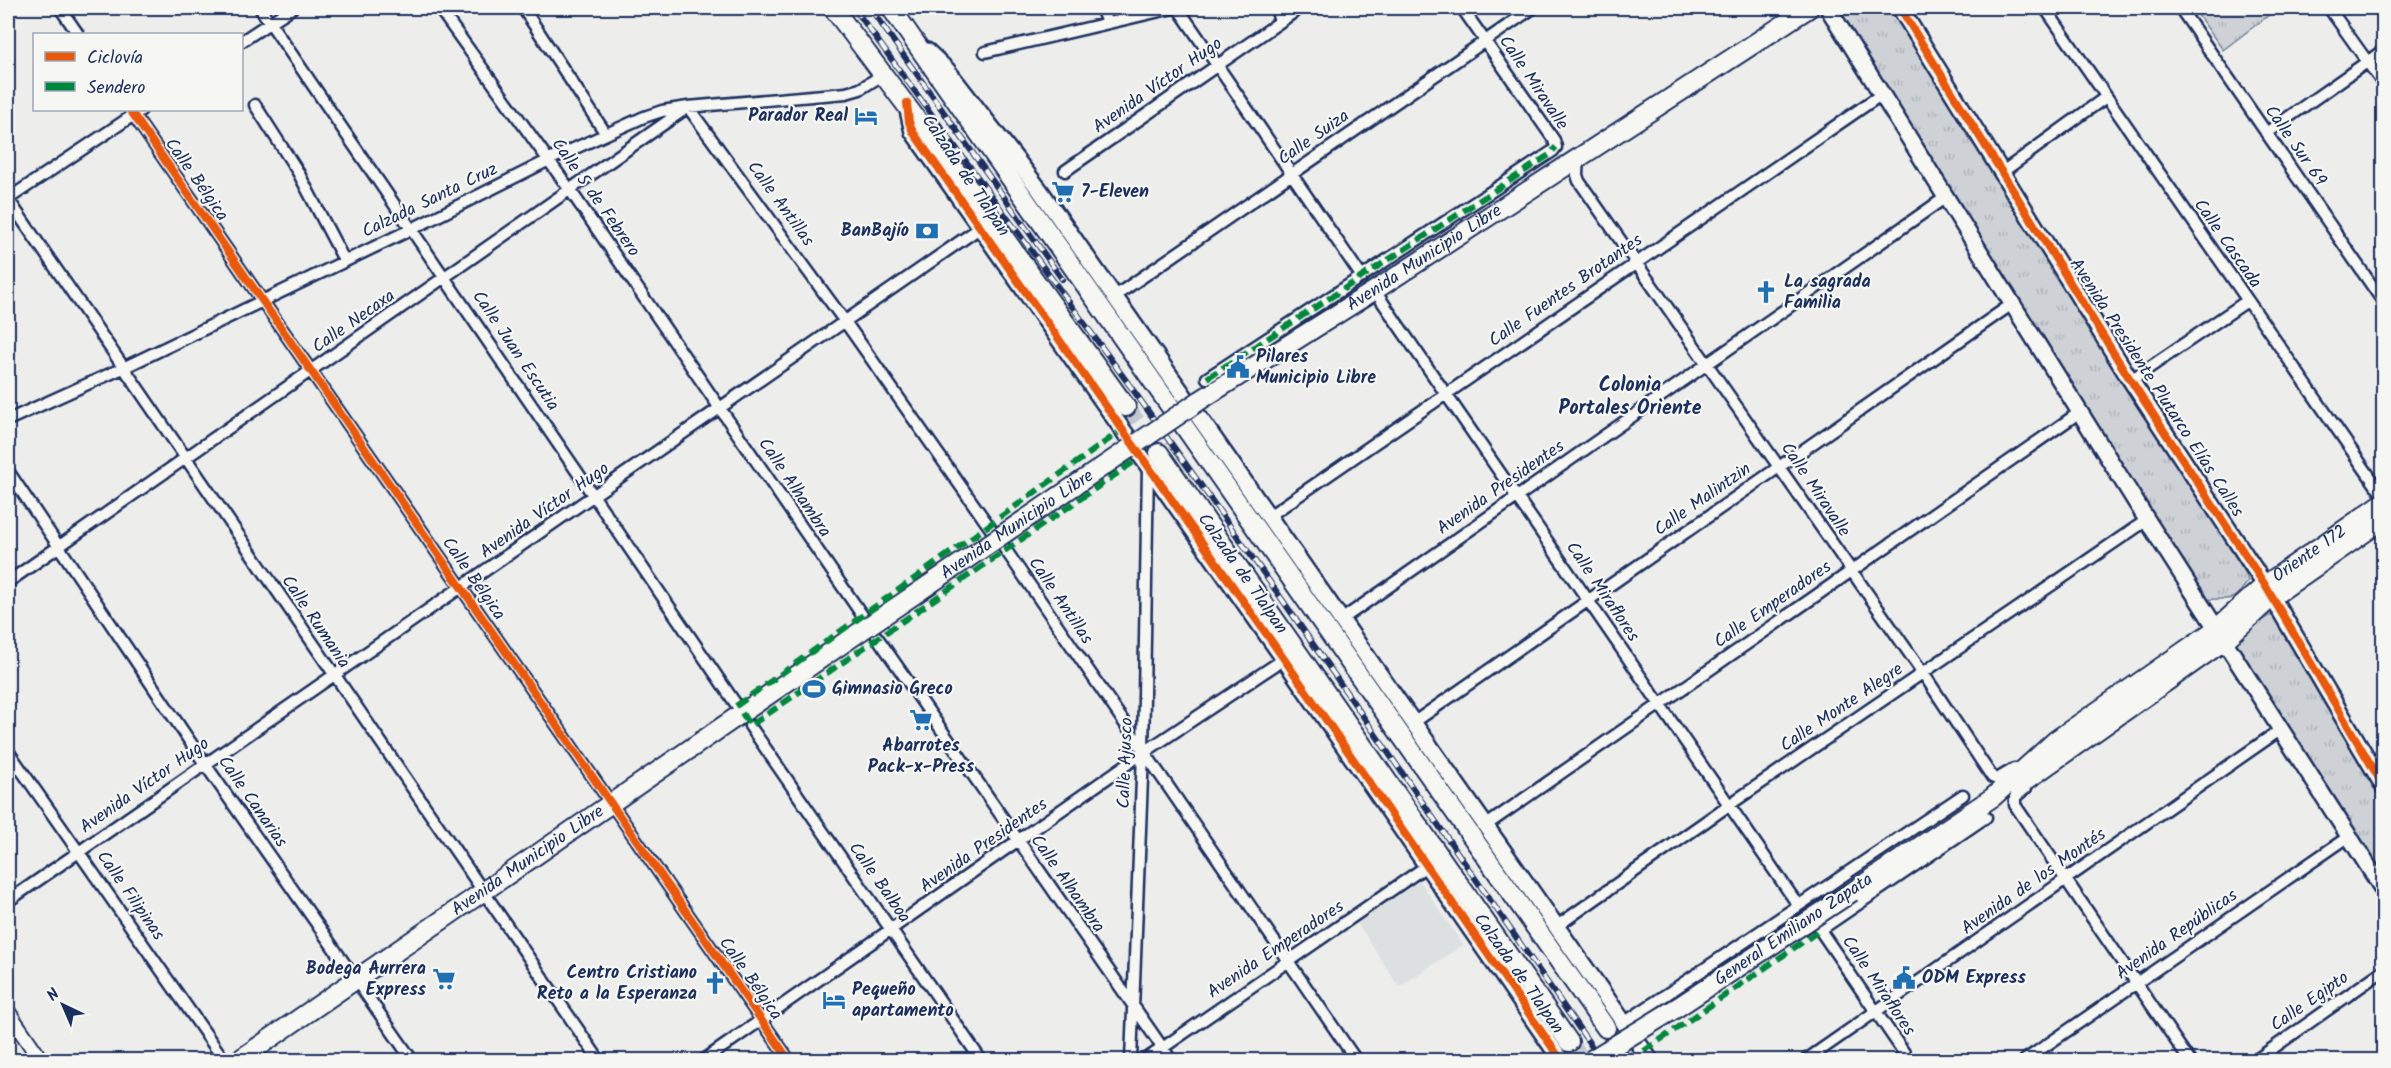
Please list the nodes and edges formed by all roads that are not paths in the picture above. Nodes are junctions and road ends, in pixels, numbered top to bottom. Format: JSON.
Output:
{"nodes":[{"id":1,"x":60,"y":8,"type":"edge"},
{"id":2,"x":260,"y":8,"type":"edge"},
{"id":3,"x":292,"y":8,"type":"edge"},
{"id":4,"x":439,"y":8,"type":"edge"},
{"id":5,"x":523,"y":8,"type":"edge"},
{"id":6,"x":834,"y":8,"type":"edge"},
{"id":7,"x":891,"y":8,"type":"edge"},
{"id":8,"x":1101,"y":8,"type":"edge"},
{"id":9,"x":1173,"y":8,"type":"edge"},
{"id":10,"x":1178,"y":8,"type":"edge"},
{"id":11,"x":1276,"y":8,"type":"edge"},
{"id":12,"x":1300,"y":8,"type":"edge"},
{"id":13,"x":1462,"y":8,"type":"edge"},
{"id":14,"x":1533,"y":8,"type":"edge"},
{"id":15,"x":1809,"y":8,"type":"edge"},
{"id":16,"x":1828,"y":8,"type":"edge"},
{"id":17,"x":1900,"y":8,"type":"edge"},
{"id":18,"x":2045,"y":8,"type":"edge"},
{"id":19,"x":2180,"y":8,"type":"edge"},
{"id":20,"x":2329,"y":8,"type":"edge"},
{"id":21,"x":270,"y":22,"type":"junction"},
{"id":22,"x":1280,"y":22,"type":"junction"},
{"id":23,"x":1107,"y":23,"type":"junction"},
{"id":24,"x":77,"y":33,"type":"edge"},
{"id":25,"x":909,"y":34,"type":"junction"},
{"id":26,"x":243,"y":41,"type":"edge"},
{"id":27,"x":1485,"y":41,"type":"junction"},
{"id":28,"x":2384,"y":51,"type":"edge"},
{"id":29,"x":985,"y":52,"type":"dead end"},
{"id":30,"x":2367,"y":62,"type":"junction"},
{"id":31,"x":1218,"y":64,"type":"junction"},
{"id":32,"x":884,"y":74,"type":"junction"},
{"id":33,"x":2384,"y":85,"type":"edge"},
{"id":34,"x":1882,"y":94,"type":"junction"},
{"id":35,"x":2106,"y":97,"type":"junction"},
{"id":36,"x":907,"y":103,"type":"junction"},
{"id":37,"x":255,"y":105,"type":"dead end"},
{"id":38,"x":688,"y":107,"type":"junction"},
{"id":39,"x":134,"y":111,"type":"edge"},
{"id":40,"x":2266,"y":133,"type":"junction"},
{"id":41,"x":606,"y":134,"type":"junction"},
{"id":42,"x":1556,"y":147,"type":"joint"},
{"id":43,"x":1578,"y":156,"type":"junction"},
{"id":44,"x":549,"y":160,"type":"junction"},
{"id":45,"x":1065,"y":171,"type":"dead end"},
{"id":46,"x":1292,"y":173,"type":"junction"},
{"id":47,"x":2001,"y":173,"type":"junction"},
{"id":48,"x":570,"y":190,"type":"junction"},
{"id":49,"x":1946,"y":197,"type":"junction"},
{"id":50,"x":8,"y":199,"type":"edge"},
{"id":51,"x":981,"y":227,"type":"junction"},
{"id":52,"x":412,"y":229,"type":"junction"},
{"id":53,"x":344,"y":260,"type":"junction"},
{"id":54,"x":1637,"y":261,"type":"junction"},
{"id":55,"x":1362,"y":277,"type":"junction"},
{"id":56,"x":445,"y":279,"type":"junction"},
{"id":57,"x":1115,"y":296,"type":"junction"},
{"id":58,"x":1379,"y":297,"type":"dead end"},
{"id":59,"x":262,"y":301,"type":"junction"},
{"id":60,"x":2247,"y":301,"type":"junction"},
{"id":61,"x":2384,"y":303,"type":"edge"},
{"id":62,"x":2012,"y":304,"type":"junction"},
{"id":63,"x":846,"y":322,"type":"junction"},
{"id":64,"x":1709,"y":364,"type":"junction"},
{"id":65,"x":123,"y":368,"type":"junction"},
{"id":66,"x":311,"y":372,"type":"junction"},
{"id":67,"x":1207,"y":378,"type":"dead end"},
{"id":68,"x":2131,"y":380,"type":"junction"},
{"id":69,"x":1444,"y":395,"type":"junction"},
{"id":70,"x":1126,"y":407,"type":"tunnel mouth"},
{"id":71,"x":720,"y":409,"type":"junction"},
{"id":72,"x":2080,"y":412,"type":"junction"},
{"id":73,"x":8,"y":420,"type":"edge"},
{"id":74,"x":187,"y":458,"type":"junction"},
{"id":75,"x":1153,"y":460,"type":"junction"},
{"id":76,"x":1780,"y":467,"type":"junction"},
{"id":77,"x":8,"y":471,"type":"edge"},
{"id":78,"x":594,"y":496,"type":"junction"},
{"id":79,"x":1517,"y":496,"type":"junction"},
{"id":80,"x":2384,"y":500,"type":"edge"},
{"id":81,"x":1269,"y":516,"type":"junction"},
{"id":82,"x":2147,"y":519,"type":"junction"},
{"id":83,"x":2384,"y":519,"type":"edge"},
{"id":84,"x":59,"y":546,"type":"junction"},
{"id":85,"x":1851,"y":572,"type":"junction"},
{"id":86,"x":8,"y":582,"type":"edge"},
{"id":87,"x":462,"y":589,"type":"junction"},
{"id":88,"x":2268,"y":591,"type":"junction"},
{"id":89,"x":1587,"y":600,"type":"junction"},
{"id":90,"x":1341,"y":620,"type":"junction"},
{"id":91,"x":867,"y":628,"type":"junction"},
{"id":92,"x":2220,"y":635,"type":"junction"},
{"id":93,"x":1284,"y":659,"type":"junction"},
{"id":94,"x":1923,"y":673,"type":"junction"},
{"id":95,"x":333,"y":678,"type":"junction"},
{"id":96,"x":1659,"y":704,"type":"junction"},
{"id":97,"x":746,"y":719,"type":"junction"},
{"id":98,"x":1413,"y":723,"type":"junction"},
{"id":99,"x":2280,"y":730,"type":"junction"},
{"id":100,"x":2056,"y":740,"type":"junction"},
{"id":101,"x":8,"y":751,"type":"edge"},
{"id":102,"x":1143,"y":753,"type":"junction"},
{"id":103,"x":205,"y":764,"type":"junction"},
{"id":104,"x":2040,"y":772,"type":"junction"},
{"id":105,"x":2384,"y":787,"type":"edge"},
{"id":106,"x":1963,"y":795,"type":"dead end"},
{"id":107,"x":1993,"y":797,"type":"junction"},
{"id":108,"x":610,"y":804,"type":"junction"},
{"id":109,"x":1729,"y":805,"type":"junction"},
{"id":110,"x":1986,"y":817,"type":"dead end"},
{"id":111,"x":1485,"y":826,"type":"junction"},
{"id":112,"x":2348,"y":837,"type":"junction"},
{"id":113,"x":1018,"y":843,"type":"junction"},
{"id":114,"x":80,"y":852,"type":"junction"},
{"id":115,"x":1425,"y":867,"type":"junction"},
{"id":116,"x":2066,"y":880,"type":"junction"},
{"id":117,"x":2384,"y":891,"type":"edge"},
{"id":118,"x":483,"y":894,"type":"junction"},
{"id":119,"x":8,"y":902,"type":"edge"},
{"id":120,"x":1798,"y":905,"type":"junction"},
{"id":121,"x":1557,"y":926,"type":"junction"},
{"id":122,"x":892,"y":931,"type":"junction"},
{"id":123,"x":1289,"y":962,"type":"junction"},
{"id":124,"x":2384,"y":970,"type":"edge"},
{"id":125,"x":356,"y":980,"type":"junction"},
{"id":126,"x":2138,"y":982,"type":"junction"},
{"id":127,"x":1131,"y":1004,"type":"junction"},
{"id":128,"x":1876,"y":1011,"type":"junction"},
{"id":129,"x":8,"y":1012,"type":"edge"},
{"id":130,"x":762,"y":1021,"type":"junction"},
{"id":131,"x":1624,"y":1023,"type":"junction"},
{"id":132,"x":1606,"y":1028,"type":"tunnel mouth"},
{"id":133,"x":1569,"y":1042,"type":"tunnel mouth"},
{"id":134,"x":1163,"y":1048,"type":"junction"},
{"id":135,"x":41,"y":1060,"type":"edge"},
{"id":136,"x":224,"y":1060,"type":"edge"},
{"id":137,"x":239,"y":1060,"type":"edge"},
{"id":138,"x":412,"y":1060,"type":"edge"},
{"id":139,"x":599,"y":1060,"type":"edge"},
{"id":140,"x":704,"y":1060,"type":"edge"},
{"id":141,"x":789,"y":1060,"type":"edge"},
{"id":142,"x":981,"y":1060,"type":"edge"},
{"id":143,"x":1131,"y":1060,"type":"edge"},
{"id":144,"x":1145,"y":1060,"type":"edge"},
{"id":145,"x":1171,"y":1060,"type":"edge"},
{"id":146,"x":1356,"y":1060,"type":"edge"},
{"id":147,"x":1560,"y":1060,"type":"edge"},
{"id":148,"x":1592,"y":1060,"type":"edge"},
{"id":149,"x":1650,"y":1060,"type":"edge"},
{"id":150,"x":1806,"y":1060,"type":"edge"},
{"id":151,"x":1909,"y":1060,"type":"edge"},
{"id":152,"x":2027,"y":1060,"type":"edge"},
{"id":153,"x":2189,"y":1060,"type":"edge"},
{"id":154,"x":2256,"y":1060,"type":"edge"}],
"edges":[{"from":1,"to":24,"type":"street"},
{"from":2,"to":21,"type":"street","name":"Calle Juan Escutia"},
{"from":3,"to":21,"type":"street"},
{"from":4,"to":44,"type":"street","name":"Calle 5 de Febrero"},
{"from":5,"to":41,"type":"street"},
{"from":6,"to":32,"type":"main road","name":"Calzada de Tlalpan"},
{"from":7,"to":25,"type":"main road","name":"Calzada de Tlalpan"},
{"from":8,"to":23,"type":"street"},
{"from":9,"to":23,"type":"street"},
{"from":10,"to":31,"type":"street"},
{"from":11,"to":22,"type":"street"},
{"from":12,"to":22,"type":"street","name":"Avenida Víctor Hugo"},
{"from":13,"to":27,"type":"street","name":"Calle Miravalle"},
{"from":14,"to":27,"type":"street","name":"Calle Suiza"},
{"from":15,"to":43,"type":"main road","name":"Avenida Municipio Libre"},
{"from":16,"to":34,"type":"main road"},
{"from":17,"to":47,"type":"main road","name":"Avenida Presidente Plutarco Elías Calles"},
{"from":18,"to":35,"type":"street","name":"Calle Cascada"},
{"from":19,"to":40,"type":"street","name":"Calle Sur 69"},
{"from":20,"to":30,"type":"street"},
{"from":21,"to":26,"type":"street"},
{"from":21,"to":52,"type":"street","name":"Calle Juan Escutia"},
{"from":22,"to":31,"type":"street","name":"Avenida Víctor Hugo"},
{"from":23,"to":29,"type":"street"},
{"from":25,"to":57,"type":"main road","name":"Calzada de Tlalpan"},
{"from":25,"to":132,"type":"main road","name":"Calzada de Tlalpan"},
{"from":27,"to":42,"type":"street","name":"Calle Miravalle"},
{"from":27,"to":46,"type":"street","name":"Calle Suiza"},
{"from":28,"to":30,"type":"street"},
{"from":30,"to":33,"type":"street"},
{"from":30,"to":40,"type":"street"},
{"from":31,"to":45,"type":"street","name":"Avenida Víctor Hugo"},
{"from":31,"to":46,"type":"street"},
{"from":32,"to":36,"type":"main road","name":"Calzada de Tlalpan"},
{"from":32,"to":38,"type":"street","name":"Calzada Santa Cruz"},
{"from":34,"to":49,"type":"main road"},
{"from":34,"to":54,"type":"street","name":"Calle Fuentes Brotantes"},
{"from":35,"to":47,"type":"street"},
{"from":35,"to":60,"type":"street","name":"Calle Cascada"},
{"from":36,"to":51,"type":"main road","name":"Calzada de Tlalpan"},
{"from":36,"to":70,"type":"main road","name":"Calzada de Tlalpan"},
{"from":37,"to":53,"type":"street"},
{"from":38,"to":41,"type":"street","name":"Calzada Santa Cruz"},
{"from":38,"to":48,"type":"street","name":"Calle Necaxa"},
{"from":38,"to":63,"type":"street","name":"Calle Antillas"},
{"from":39,"to":50,"type":"street"},
{"from":39,"to":59,"type":"street","name":"Calle Bélgica"},
{"from":40,"to":61,"type":"street","name":"Calle Sur 69"},
{"from":41,"to":44,"type":"street","name":"Calzada Santa Cruz"},
{"from":42,"to":55,"type":"street","name":"Avenida Municipio Libre"},
{"from":43,"to":54,"type":"street","name":"Calle Miravalle"},
{"from":43,"to":91,"type":"main road","name":"Avenida Municipio Libre","bridge":true},
{"from":44,"to":48,"type":"street","name":"Calle 5 de Febrero"},
{"from":44,"to":52,"type":"street","name":"Calzada Santa Cruz"},
{"from":46,"to":55,"type":"street"},
{"from":46,"to":57,"type":"street","name":"Calle Suiza"},
{"from":47,"to":68,"type":"main road","name":"Avenida Presidente Plutarco Elías Calles"},
{"from":48,"to":56,"type":"street","name":"Calle Necaxa"},
{"from":48,"to":71,"type":"street","name":"Calle 5 de Febrero"},
{"from":49,"to":62,"type":"main road"},
{"from":49,"to":64,"type":"street","name":"Avenida Presidentes"},
{"from":50,"to":65,"type":"street","name":"Calle Rumania"},
{"from":51,"to":63,"type":"street","name":"Avenida Víctor Hugo"},
{"from":51,"to":75,"type":"main road","name":"Calzada de Tlalpan"},
{"from":52,"to":53,"type":"street","name":"Calzada Santa Cruz"},
{"from":52,"to":56,"type":"street","name":"Calle Juan Escutia"},
{"from":53,"to":59,"type":"street","name":"Calzada Santa Cruz"},
{"from":54,"to":64,"type":"street","name":"Calle Miravalle"},
{"from":54,"to":69,"type":"street","name":"Calle Fuentes Brotantes"},
{"from":55,"to":67,"type":"street","name":"Avenida Municipio Libre"},
{"from":56,"to":66,"type":"street","name":"Calle Necaxa"},
{"from":56,"to":78,"type":"street","name":"Calle Juan Escutia"},
{"from":57,"to":81,"type":"main road","name":"Calzada de Tlalpan"},
{"from":58,"to":69,"type":"street","name":"Calle Miraflores"},
{"from":59,"to":65,"type":"street","name":"Calzada Santa Cruz"},
{"from":59,"to":66,"type":"street","name":"Calle Bélgica"},
{"from":60,"to":68,"type":"street"},
{"from":60,"to":80,"type":"street","name":"Calle Cascada"},
{"from":62,"to":72,"type":"main road"},
{"from":62,"to":76,"type":"street","name":"Calle Malintzin"},
{"from":63,"to":71,"type":"street","name":"Avenida Víctor Hugo"},
{"from":63,"to":102,"type":"street","name":"Calle Antillas"},
{"from":64,"to":76,"type":"street","name":"Calle Miravalle"},
{"from":64,"to":79,"type":"street","name":"Avenida Presidentes"},
{"from":65,"to":73,"type":"street","name":"Calzada Santa Cruz"},
{"from":65,"to":74,"type":"street","name":"Calle Rumania"},
{"from":66,"to":74,"type":"street","name":"Calle Necaxa"},
{"from":66,"to":87,"type":"street","name":"Calle Bélgica"},
{"from":68,"to":88,"type":"main road","name":"Avenida Presidente Plutarco Elías Calles"},
{"from":69,"to":79,"type":"street","name":"Calle Miraflores"},
{"from":69,"to":81,"type":"street","name":"Calle Fuentes Brotantes"},
{"from":71,"to":78,"type":"street","name":"Avenida Víctor Hugo"},
{"from":71,"to":91,"type":"street","name":"Calle Alhambra"},
{"from":72,"to":82,"type":"main road"},
{"from":72,"to":85,"type":"street","name":"Calle Emperadores"},
{"from":74,"to":84,"type":"street","name":"Calle Necaxa"},
{"from":74,"to":95,"type":"street","name":"Calle Rumania"},
{"from":75,"to":93,"type":"main road","name":"Calzada de Tlalpan"},
{"from":75,"to":102,"type":"street","name":"Calle Ajusco"},
{"from":75,"to":133,"type":"main road","name":"Calzada de Tlalpan"},
{"from":76,"to":85,"type":"street","name":"Calle Miravalle"},
{"from":76,"to":89,"type":"street","name":"Calle Malintzin"},
{"from":77,"to":84,"type":"street","name":"Calle Canarias"},
{"from":78,"to":87,"type":"street","name":"Avenida Víctor Hugo"},
{"from":78,"to":97,"type":"street","name":"Calle Juan Escutia"},
{"from":79,"to":89,"type":"street","name":"Calle Miraflores"},
{"from":79,"to":90,"type":"street","name":"Avenida Presidentes"},
{"from":80,"to":88,"type":"main road","name":"Oriente 172"},
{"from":81,"to":90,"type":"main road","name":"Calzada de Tlalpan"},
{"from":82,"to":92,"type":"main road"},
{"from":82,"to":94,"type":"street","name":"Calle Monte Alegre"},
{"from":83,"to":88,"type":"main road","name":"Oriente 172"},
{"from":84,"to":86,"type":"street","name":"Calle Necaxa"},
{"from":84,"to":103,"type":"street","name":"Calle Canarias"},
{"from":85,"to":94,"type":"street","name":"Calle Miravalle"},
{"from":85,"to":96,"type":"street","name":"Calle Emperadores"},
{"from":87,"to":95,"type":"street","name":"Avenida Víctor Hugo"},
{"from":87,"to":108,"type":"street","name":"Calle Bélgica"},
{"from":88,"to":92,"type":"main road","name":"General Emiliano Zapata"},
{"from":88,"to":105,"type":"main road","name":"Avenida Presidente Plutarco Elías Calles"},
{"from":89,"to":96,"type":"street","name":"Calle Miraflores"},
{"from":89,"to":98,"type":"street","name":"Calle Malintzin"},
{"from":90,"to":98,"type":"main road","name":"Calzada de Tlalpan"},
{"from":91,"to":97,"type":"main road","name":"Avenida Municipio Libre"},
{"from":91,"to":113,"type":"street","name":"Calle Alhambra"},
{"from":92,"to":99,"type":"main road"},
{"from":92,"to":100,"type":"main road","name":"General Emiliano Zapata"},
{"from":92,"to":104,"type":"main road","name":"General Emiliano Zapata"},
{"from":93,"to":102,"type":"street","name":"Avenida Presidentes"},
{"from":93,"to":115,"type":"main road","name":"Calzada de Tlalpan"},
{"from":94,"to":100,"type":"street","name":"Calle Miravalle"},
{"from":94,"to":109,"type":"street","name":"Calle Monte Alegre"},
{"from":95,"to":103,"type":"street","name":"Avenida Víctor Hugo"},
{"from":95,"to":118,"type":"street","name":"Calle Rumania"},
{"from":96,"to":109,"type":"street","name":"Calle Miraflores"},
{"from":96,"to":111,"type":"street","name":"Calle Emperadores"},
{"from":97,"to":108,"type":"main road","name":"Avenida Municipio Libre"},
{"from":97,"to":122,"type":"street","name":"Calle Balboa"},
{"from":98,"to":111,"type":"main road","name":"Calzada de Tlalpan"},
{"from":99,"to":112,"type":"main road"},
{"from":99,"to":116,"type":"street","name":"Avenida de los Montés"},
{"from":100,"to":107,"type":"main road","name":"General Emiliano Zapata"},
{"from":101,"to":114,"type":"street","name":"Calle Filipinas"},
{"from":102,"to":113,"type":"street","name":"Avenida Presidentes"},
{"from":102,"to":123,"type":"street","name":"Calle Antillas"},
{"from":102,"to":127,"type":"street","name":"Calle Ajusco"},
{"from":103,"to":114,"type":"street","name":"Avenida Víctor Hugo"},
{"from":103,"to":125,"type":"street","name":"Calle Canarias"},
{"from":104,"to":107,"type":"main road","name":"General Emiliano Zapata"},
{"from":104,"to":116,"type":"street"},
{"from":106,"to":120,"type":"street"},
{"from":107,"to":148,"type":"main road","name":"General Emiliano Zapata","bridge":true},
{"from":108,"to":118,"type":"main road","name":"Avenida Municipio Libre"},
{"from":108,"to":130,"type":"street","name":"Calle Bélgica"},
{"from":109,"to":120,"type":"street","name":"Calle Miraflores"},
{"from":109,"to":121,"type":"street","name":"Calle Monte Alegre"},
{"from":110,"to":128,"type":"street","name":"Calle Miraflores"},
{"from":111,"to":121,"type":"main road","name":"Calzada de Tlalpan"},
{"from":112,"to":117,"type":"main road"},
{"from":112,"to":126,"type":"street","name":"Avenida Repúblicas"},
{"from":113,"to":122,"type":"street","name":"Avenida Presidentes"},
{"from":113,"to":127,"type":"street","name":"Calle Alhambra"},
{"from":114,"to":119,"type":"street","name":"Avenida Víctor Hugo"},
{"from":114,"to":136,"type":"street","name":"Calle Filipinas"},
{"from":115,"to":123,"type":"street","name":"Avenida Emperadores"},
{"from":115,"to":147,"type":"main road","name":"Calzada de Tlalpan"},
{"from":116,"to":126,"type":"street"},
{"from":116,"to":128,"type":"street","name":"Avenida de los Montés"},
{"from":118,"to":125,"type":"main road","name":"Avenida Municipio Libre"},
{"from":118,"to":139,"type":"street","name":"Calle Rumania"},
{"from":120,"to":131,"type":"street"},
{"from":121,"to":131,"type":"main road","name":"Calzada de Tlalpan"},
{"from":122,"to":130,"type":"street","name":"Avenida Presidentes"},
{"from":122,"to":142,"type":"street","name":"Calle Balboa"},
{"from":123,"to":134,"type":"street","name":"Avenida Emperadores"},
{"from":123,"to":146,"type":"street","name":"Calle Antillas"},
{"from":124,"to":154,"type":"street","name":"Calle Egipto"},
{"from":125,"to":137,"type":"main road","name":"Avenida Municipio Libre"},
{"from":125,"to":138,"type":"street","name":"Calle Canarias"},
{"from":126,"to":152,"type":"street","name":"Avenida Repúblicas"},
{"from":126,"to":153,"type":"street"},
{"from":127,"to":134,"type":"street","name":"Calle Alhambra"},
{"from":127,"to":143,"type":"street","name":"Calle Ajusco"},
{"from":128,"to":150,"type":"street","name":"Avenida de los Montés"},
{"from":128,"to":151,"type":"street","name":"Calle Miraflores"},
{"from":129,"to":135,"type":"street"},
{"from":130,"to":140,"type":"street","name":"Avenida Presidentes"},
{"from":130,"to":141,"type":"street","name":"Calle Bélgica"},
{"from":131,"to":149,"type":"main road","name":"Calzada de Tlalpan"},
{"from":134,"to":144,"type":"street","name":"Avenida Emperadores"},
{"from":134,"to":145,"type":"street","name":"Calle Alhambra"}]}
